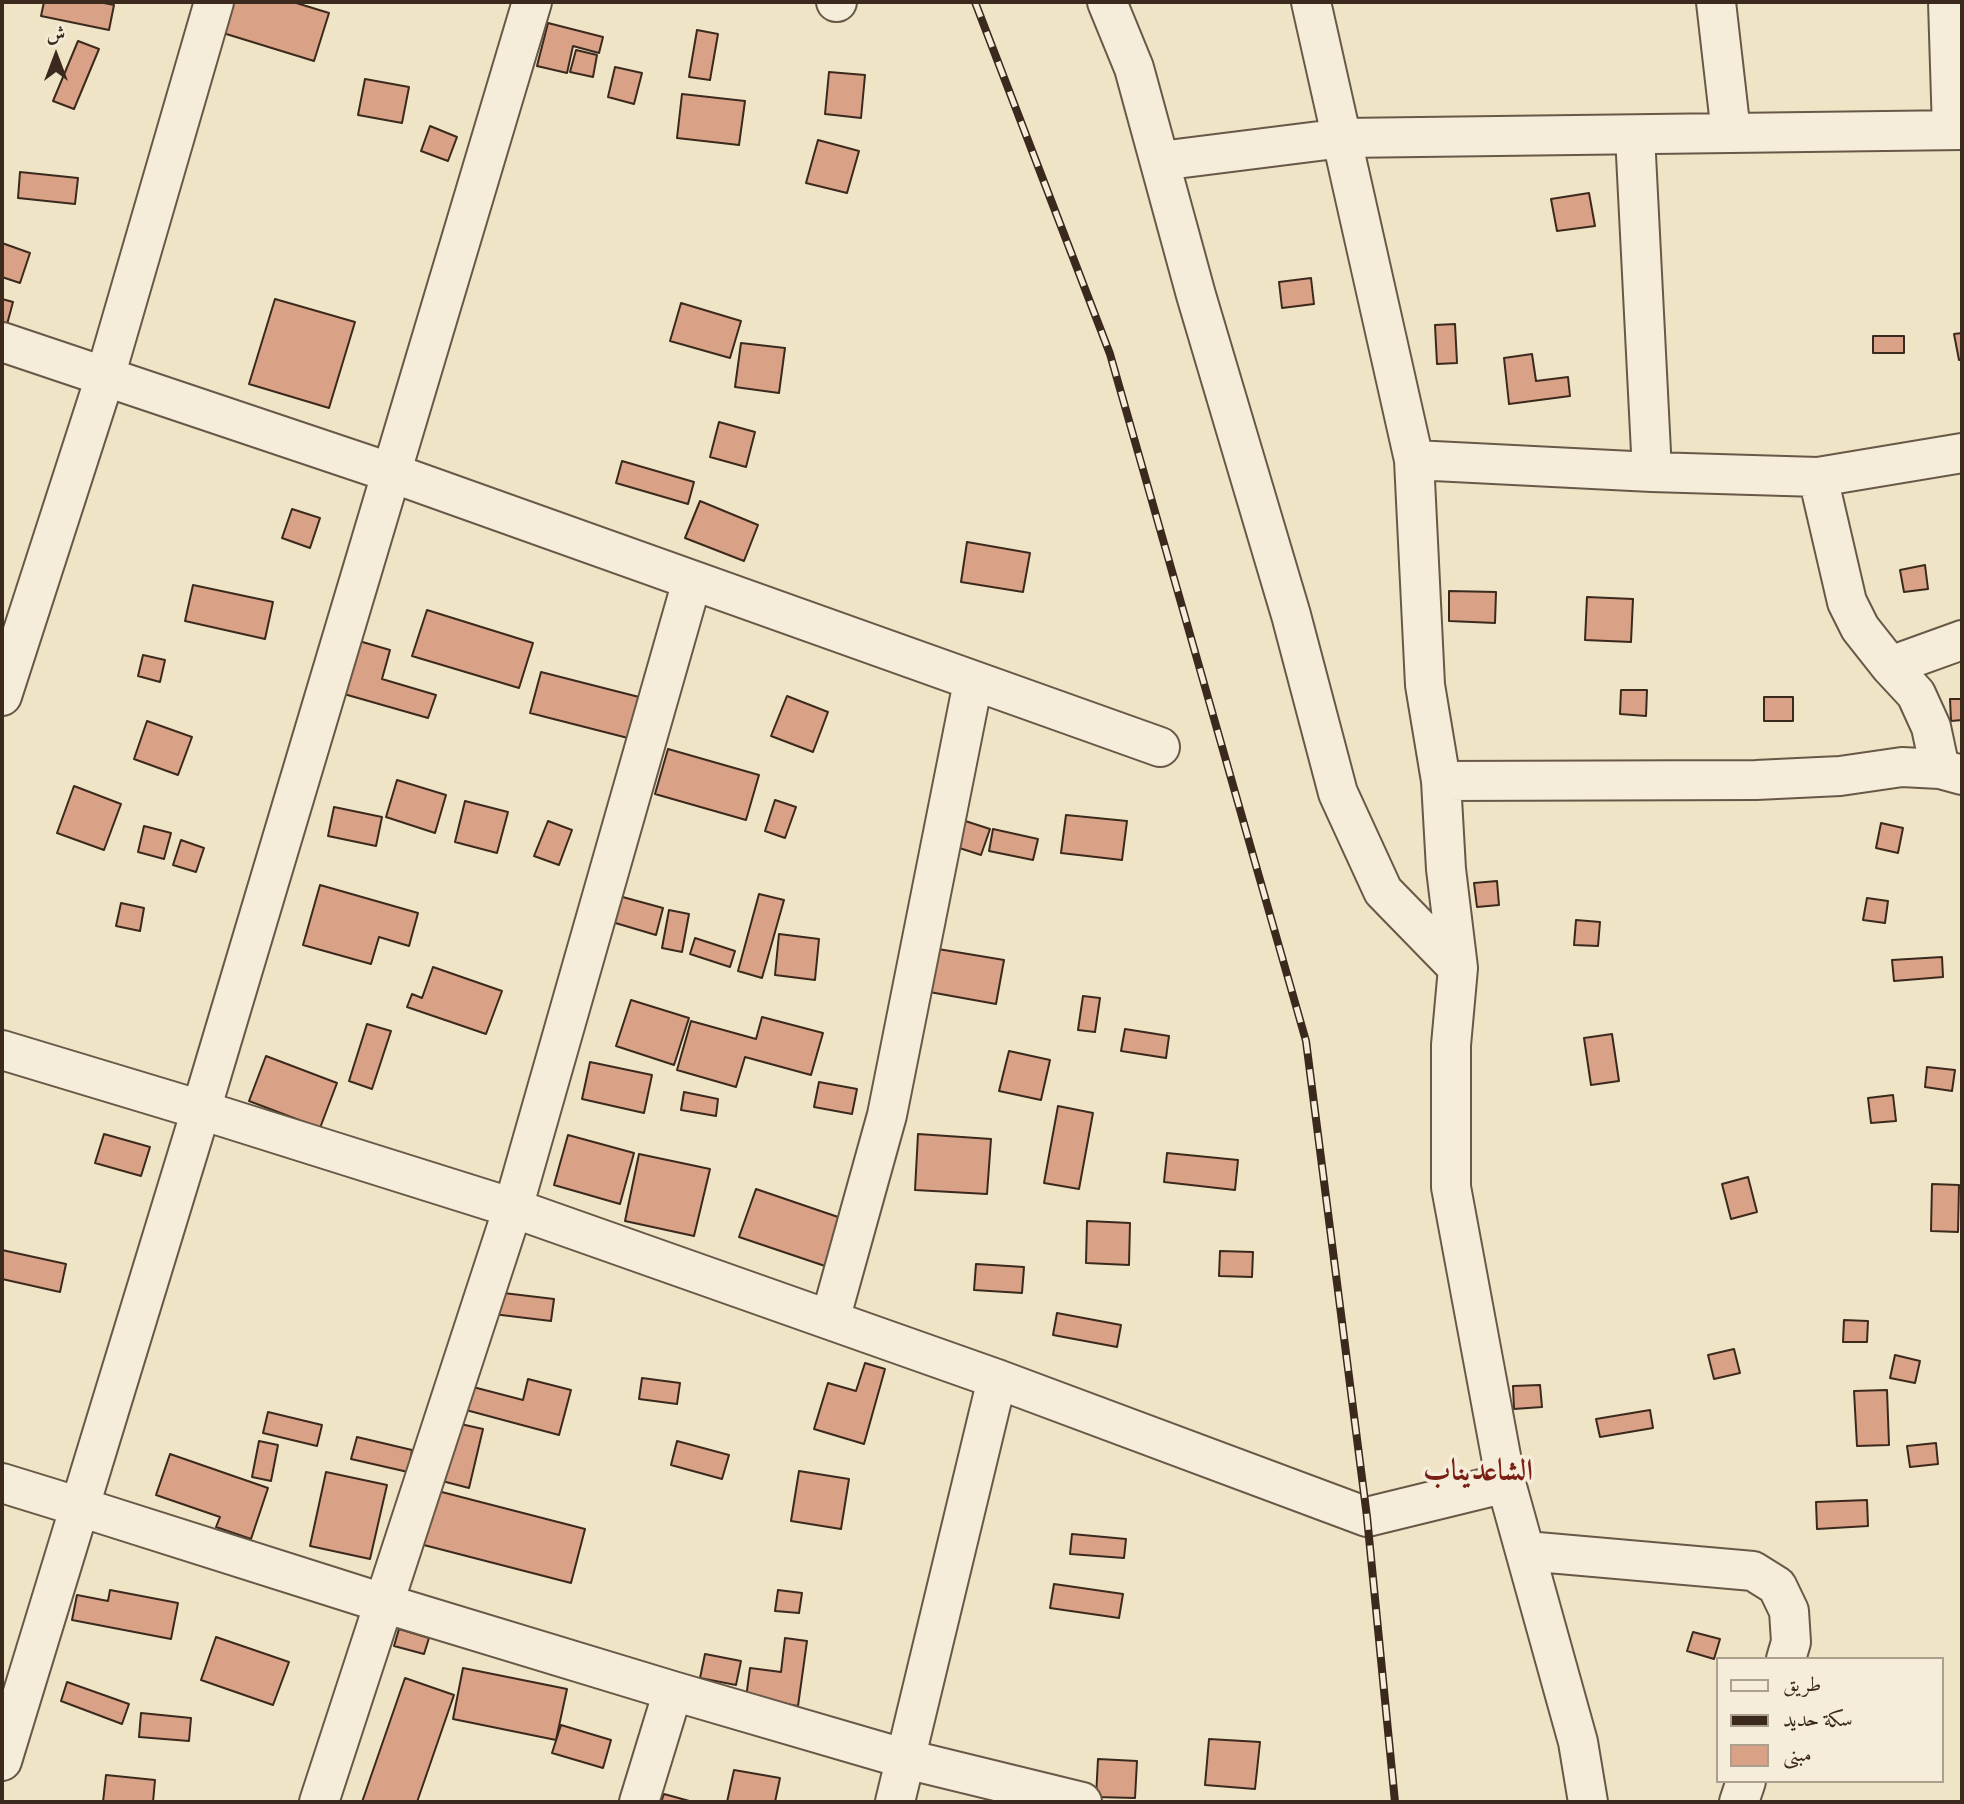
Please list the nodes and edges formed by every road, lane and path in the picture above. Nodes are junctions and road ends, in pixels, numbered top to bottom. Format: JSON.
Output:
{"nodes":[{"id":1,"x":214,"y":2,"type":"edge"},
{"id":2,"x":533,"y":2,"type":"edge"},
{"id":3,"x":1107,"y":2,"type":"edge"},
{"id":4,"x":1311,"y":2,"type":"edge"},
{"id":5,"x":1716,"y":2,"type":"edge"},
{"id":6,"x":1948,"y":2,"type":"edge"},
{"id":7,"x":1957,"y":130,"type":"edge"},
{"id":8,"x":1731,"y":133,"type":"junction"},
{"id":9,"x":1635,"y":135,"type":"junction"},
{"id":10,"x":1343,"y":138,"type":"junction"},
{"id":11,"x":1160,"y":161,"type":"junction"},
{"id":12,"x":2,"y":342,"type":"edge"},
{"id":13,"x":105,"y":377,"type":"junction"},
{"id":14,"x":1962,"y":453,"type":"edge"},
{"id":15,"x":1414,"y":460,"type":"junction"},
{"id":16,"x":1652,"y":472,"type":"junction"},
{"id":17,"x":392,"y":473,"type":"junction"},
{"id":18,"x":1818,"y":477,"type":"junction"},
{"id":19,"x":692,"y":581,"type":"junction"},
{"id":20,"x":1962,"y":640,"type":"edge"},
{"id":21,"x":1890,"y":666,"type":"junction"},
{"id":22,"x":973,"y":681,"type":"junction"},
{"id":23,"x":2,"y":696,"type":"edge"},
{"id":24,"x":1160,"y":747,"type":"dead end"},
{"id":25,"x":1951,"y":772,"type":"edge"},
{"id":26,"x":1441,"y":781,"type":"junction"},
{"id":27,"x":1458,"y":968,"type":"junction"},
{"id":28,"x":2,"y":1051,"type":"edge"},
{"id":29,"x":201,"y":1110,"type":"junction"},
{"id":30,"x":513,"y":1208,"type":"junction"},
{"id":31,"x":830,"y":1320,"type":"junction"},
{"id":32,"x":997,"y":1379,"type":"junction"},
{"id":33,"x":2,"y":1483,"type":"edge"},
{"id":34,"x":1506,"y":1483,"type":"junction"},
{"id":35,"x":80,"y":1507,"type":"junction"},
{"id":36,"x":1526,"y":1551,"type":"junction"},
{"id":37,"x":383,"y":1603,"type":"junction"},
{"id":38,"x":1787,"y":1657,"type":"edge"},
{"id":39,"x":673,"y":1690,"type":"junction"},
{"id":40,"x":906,"y":1759,"type":"junction"},
{"id":41,"x":2,"y":1761,"type":"edge"},
{"id":42,"x":1745,"y":1783,"type":"edge"},
{"id":43,"x":319,"y":1802,"type":"edge"},
{"id":44,"x":639,"y":1802,"type":"edge"},
{"id":45,"x":895,"y":1802,"type":"edge"},
{"id":46,"x":1082,"y":1802,"type":"edge"},
{"id":47,"x":1588,"y":1802,"type":"edge"},
{"id":48,"x":1739,"y":1802,"type":"edge"}],
"edges":[{"from":1,"to":13,"type":"street"},
{"from":2,"to":17,"type":"street"},
{"from":3,"to":11,"type":"street"},
{"from":4,"to":10,"type":"street"},
{"from":5,"to":8,"type":"street"},
{"from":6,"to":7,"type":"street"},
{"from":7,"to":8,"type":"street"},
{"from":8,"to":9,"type":"street"},
{"from":9,"to":10,"type":"street"},
{"from":9,"to":16,"type":"street"},
{"from":10,"to":11,"type":"street"},
{"from":10,"to":15,"type":"street"},
{"from":11,"to":27,"type":"street"},
{"from":12,"to":13,"type":"street"},
{"from":13,"to":17,"type":"street"},
{"from":13,"to":23,"type":"street"},
{"from":14,"to":18,"type":"street"},
{"from":15,"to":16,"type":"street"},
{"from":15,"to":26,"type":"street"},
{"from":16,"to":18,"type":"street"},
{"from":17,"to":19,"type":"street"},
{"from":17,"to":29,"type":"street"},
{"from":18,"to":21,"type":"street"},
{"from":19,"to":22,"type":"street"},
{"from":19,"to":30,"type":"street"},
{"from":20,"to":21,"type":"street"},
{"from":21,"to":25,"type":"street"},
{"from":22,"to":24,"type":"street"},
{"from":22,"to":31,"type":"street"},
{"from":25,"to":26,"type":"street"},
{"from":26,"to":27,"type":"street"},
{"from":27,"to":34,"type":"street"},
{"from":28,"to":29,"type":"street"},
{"from":29,"to":30,"type":"street"},
{"from":29,"to":35,"type":"street"},
{"from":30,"to":31,"type":"street"},
{"from":30,"to":37,"type":"street"},
{"from":31,"to":32,"type":"street"},
{"from":32,"to":34,"type":"street"},
{"from":32,"to":40,"type":"street"},
{"from":33,"to":35,"type":"street"},
{"from":34,"to":36,"type":"street"},
{"from":35,"to":37,"type":"street"},
{"from":35,"to":41,"type":"street"},
{"from":36,"to":38,"type":"street"},
{"from":36,"to":47,"type":"street"},
{"from":37,"to":39,"type":"street"},
{"from":37,"to":43,"type":"street"},
{"from":39,"to":40,"type":"street"},
{"from":39,"to":44,"type":"street"},
{"from":40,"to":45,"type":"street"},
{"from":40,"to":46,"type":"street"},
{"from":42,"to":48,"type":"street"}]}
